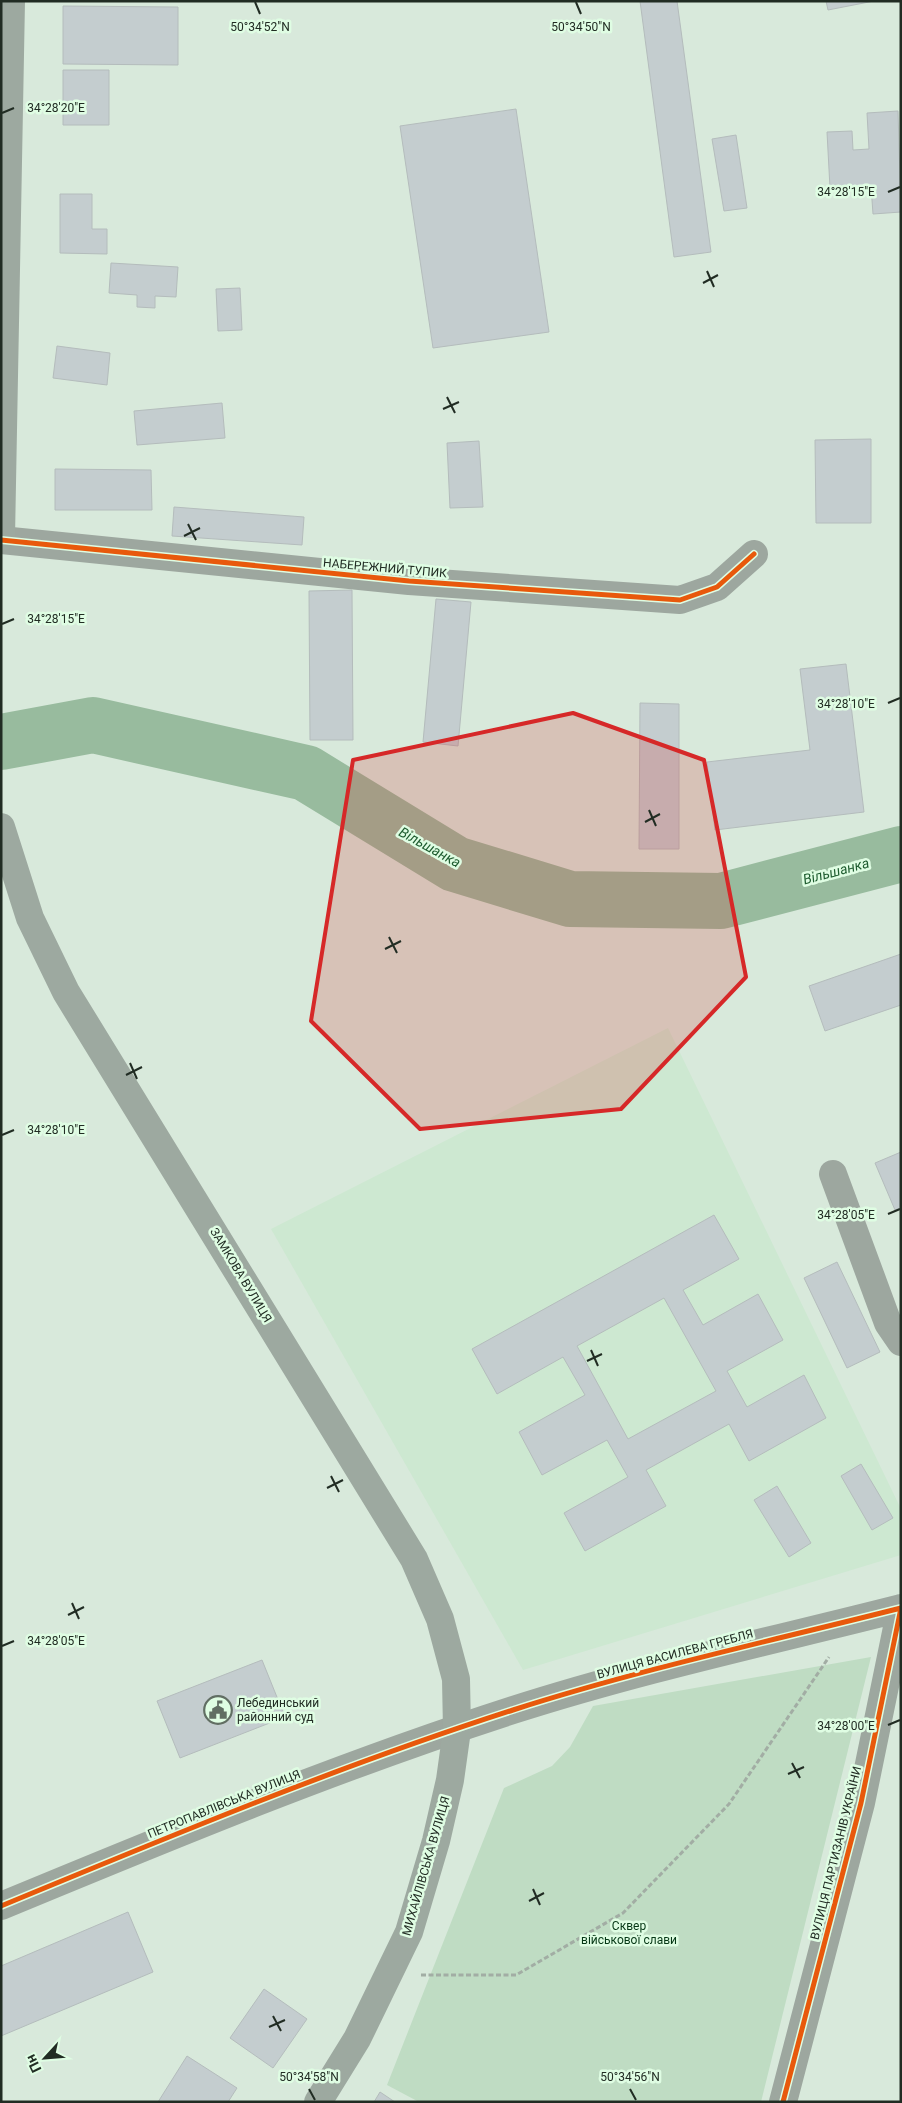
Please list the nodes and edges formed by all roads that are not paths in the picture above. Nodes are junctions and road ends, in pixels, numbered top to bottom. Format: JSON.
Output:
{"nodes":[{"id":1,"x":11,"y":1,"type":"edge"},
{"id":2,"x":1,"y":538,"type":"edge"},
{"id":3,"x":754,"y":554,"type":"dead end"},
{"id":4,"x":1,"y":827,"type":"edge"},
{"id":5,"x":833,"y":1174,"type":"dead end"},
{"id":6,"x":901,"y":1342,"type":"edge"},
{"id":7,"x":901,"y":1608,"type":"edge"},
{"id":8,"x":457,"y":1730,"type":"junction"},
{"id":9,"x":1,"y":1906,"type":"edge"},
{"id":10,"x":318,"y":2102,"type":"edge"},
{"id":11,"x":783,"y":2102,"type":"edge"}],
"edges":[{"from":1,"to":2,"type":"main road"},
{"from":2,"to":3,"type":"street","name":"НАБЕРЕЖНИЙ ТУПИК"},
{"from":4,"to":8,"type":"main road","name":"ЗАМКОВА ВУЛИЦЯ"},
{"from":5,"to":6,"type":"street"},
{"from":7,"to":8,"type":"street","name":"ВУЛИЦЯ ВАСИЛЕВА ГРЕБЛЯ"},
{"from":7,"to":11,"type":"street","name":"ВУЛИЦЯ ПАРТИЗАНІВ УКРАЇНИ"},
{"from":8,"to":9,"type":"street","name":"ПЕТРОПАВЛІВСЬКА ВУЛИЦЯ"},
{"from":8,"to":10,"type":"main road","name":"МИХАЙЛІВСЬКА ВУЛИЦЯ"}]}
